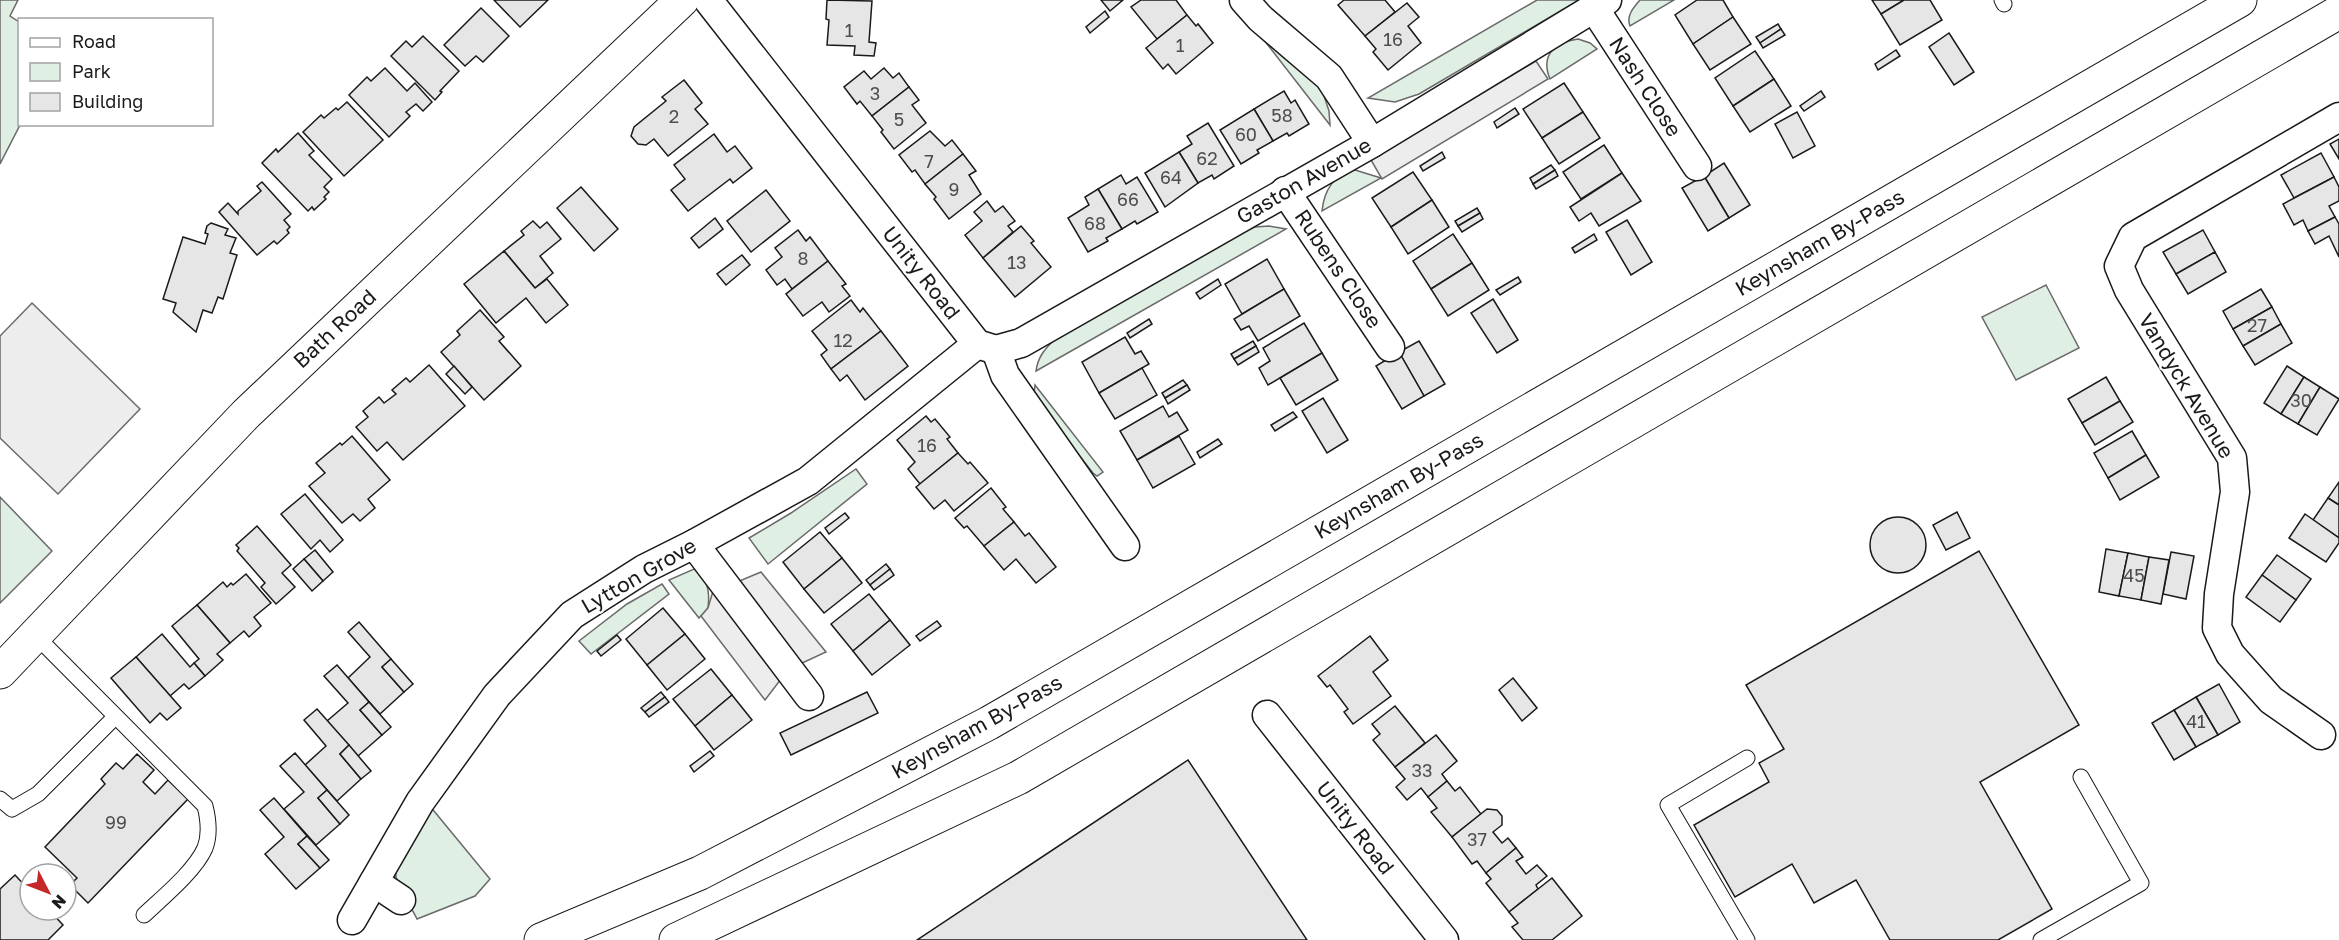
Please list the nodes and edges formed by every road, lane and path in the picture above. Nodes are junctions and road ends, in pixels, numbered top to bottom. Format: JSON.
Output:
{"nodes":[{"id":1,"x":682,"y":0,"type":"edge"},
{"id":2,"x":708,"y":0,"type":"edge"},
{"id":3,"x":1244,"y":0,"type":"edge"},
{"id":4,"x":2240,"y":0,"type":"edge"},
{"id":5,"x":1601,"y":4,"type":"edge"},
{"id":6,"x":2339,"y":12,"type":"edge"},
{"id":7,"x":2339,"y":117,"type":"edge"},
{"id":8,"x":1372,"y":143,"type":"junction"},
{"id":9,"x":1696,"y":166,"type":"dead end"},
{"id":10,"x":1285,"y":191,"type":"junction"},
{"id":11,"x":986,"y":347,"type":"junction"},
{"id":12,"x":1390,"y":348,"type":"dead end"},
{"id":13,"x":694,"y":544,"type":"junction"},
{"id":14,"x":1125,"y":546,"type":"dead end"},
{"id":15,"x":35,"y":635,"type":"junction"},
{"id":16,"x":0,"y":672,"type":"edge"},
{"id":17,"x":808,"y":696,"type":"dead end"},
{"id":18,"x":1267,"y":716,"type":"dead end"},
{"id":19,"x":115,"y":717,"type":"junction"},
{"id":20,"x":2321,"y":735,"type":"dead end"},
{"id":21,"x":1747,"y":758,"type":"dead end"},
{"id":22,"x":2080,"y":777,"type":"dead end"},
{"id":23,"x":0,"y":799,"type":"edge"},
{"id":24,"x":374,"y":882,"type":"junction"},
{"id":25,"x":401,"y":900,"type":"dead end"},
{"id":26,"x":144,"y":915,"type":"dead end"},
{"id":27,"x":352,"y":920,"type":"dead end"},
{"id":28,"x":541,"y":940,"type":"edge"},
{"id":29,"x":676,"y":940,"type":"edge"},
{"id":30,"x":1444,"y":940,"type":"edge"},
{"id":31,"x":1747,"y":940,"type":"edge"},
{"id":32,"x":2041,"y":940,"type":"edge"}],
"edges":[{"from":1,"to":15,"type":"main road","name":"Bath Road"},
{"from":2,"to":11,"type":"street","name":"Unity Road"},
{"from":3,"to":8,"type":"street"},
{"from":4,"to":28,"type":"main road","name":"Keynsham By-Pass"},
{"from":5,"to":8,"type":"street","name":"Gaston Avenue"},
{"from":5,"to":9,"type":"street","name":"Nash Close"},
{"from":6,"to":29,"type":"main road"},
{"from":7,"to":20,"type":"street","name":"Vandyck Avenue"},
{"from":8,"to":10,"type":"street","name":"Gaston Avenue"},
{"from":10,"to":11,"type":"street","name":"Gaston Avenue"},
{"from":10,"to":12,"type":"street","name":"Rubens Close"},
{"from":11,"to":13,"type":"street","name":"Lytton Grove"},
{"from":11,"to":14,"type":"street","name":"Unity Road"},
{"from":13,"to":17,"type":"street"},
{"from":13,"to":24,"type":"street","name":"Lytton Grove"},
{"from":15,"to":16,"type":"main road","name":"Bath Road"},
{"from":15,"to":19,"type":"lane"},
{"from":18,"to":30,"type":"street","name":"Unity Road"},
{"from":19,"to":23,"type":"lane"},
{"from":19,"to":26,"type":"lane"},
{"from":21,"to":31,"type":"lane"},
{"from":22,"to":32,"type":"lane"},
{"from":24,"to":25,"type":"street"},
{"from":24,"to":27,"type":"street","name":"Lytton Grove"}]}
